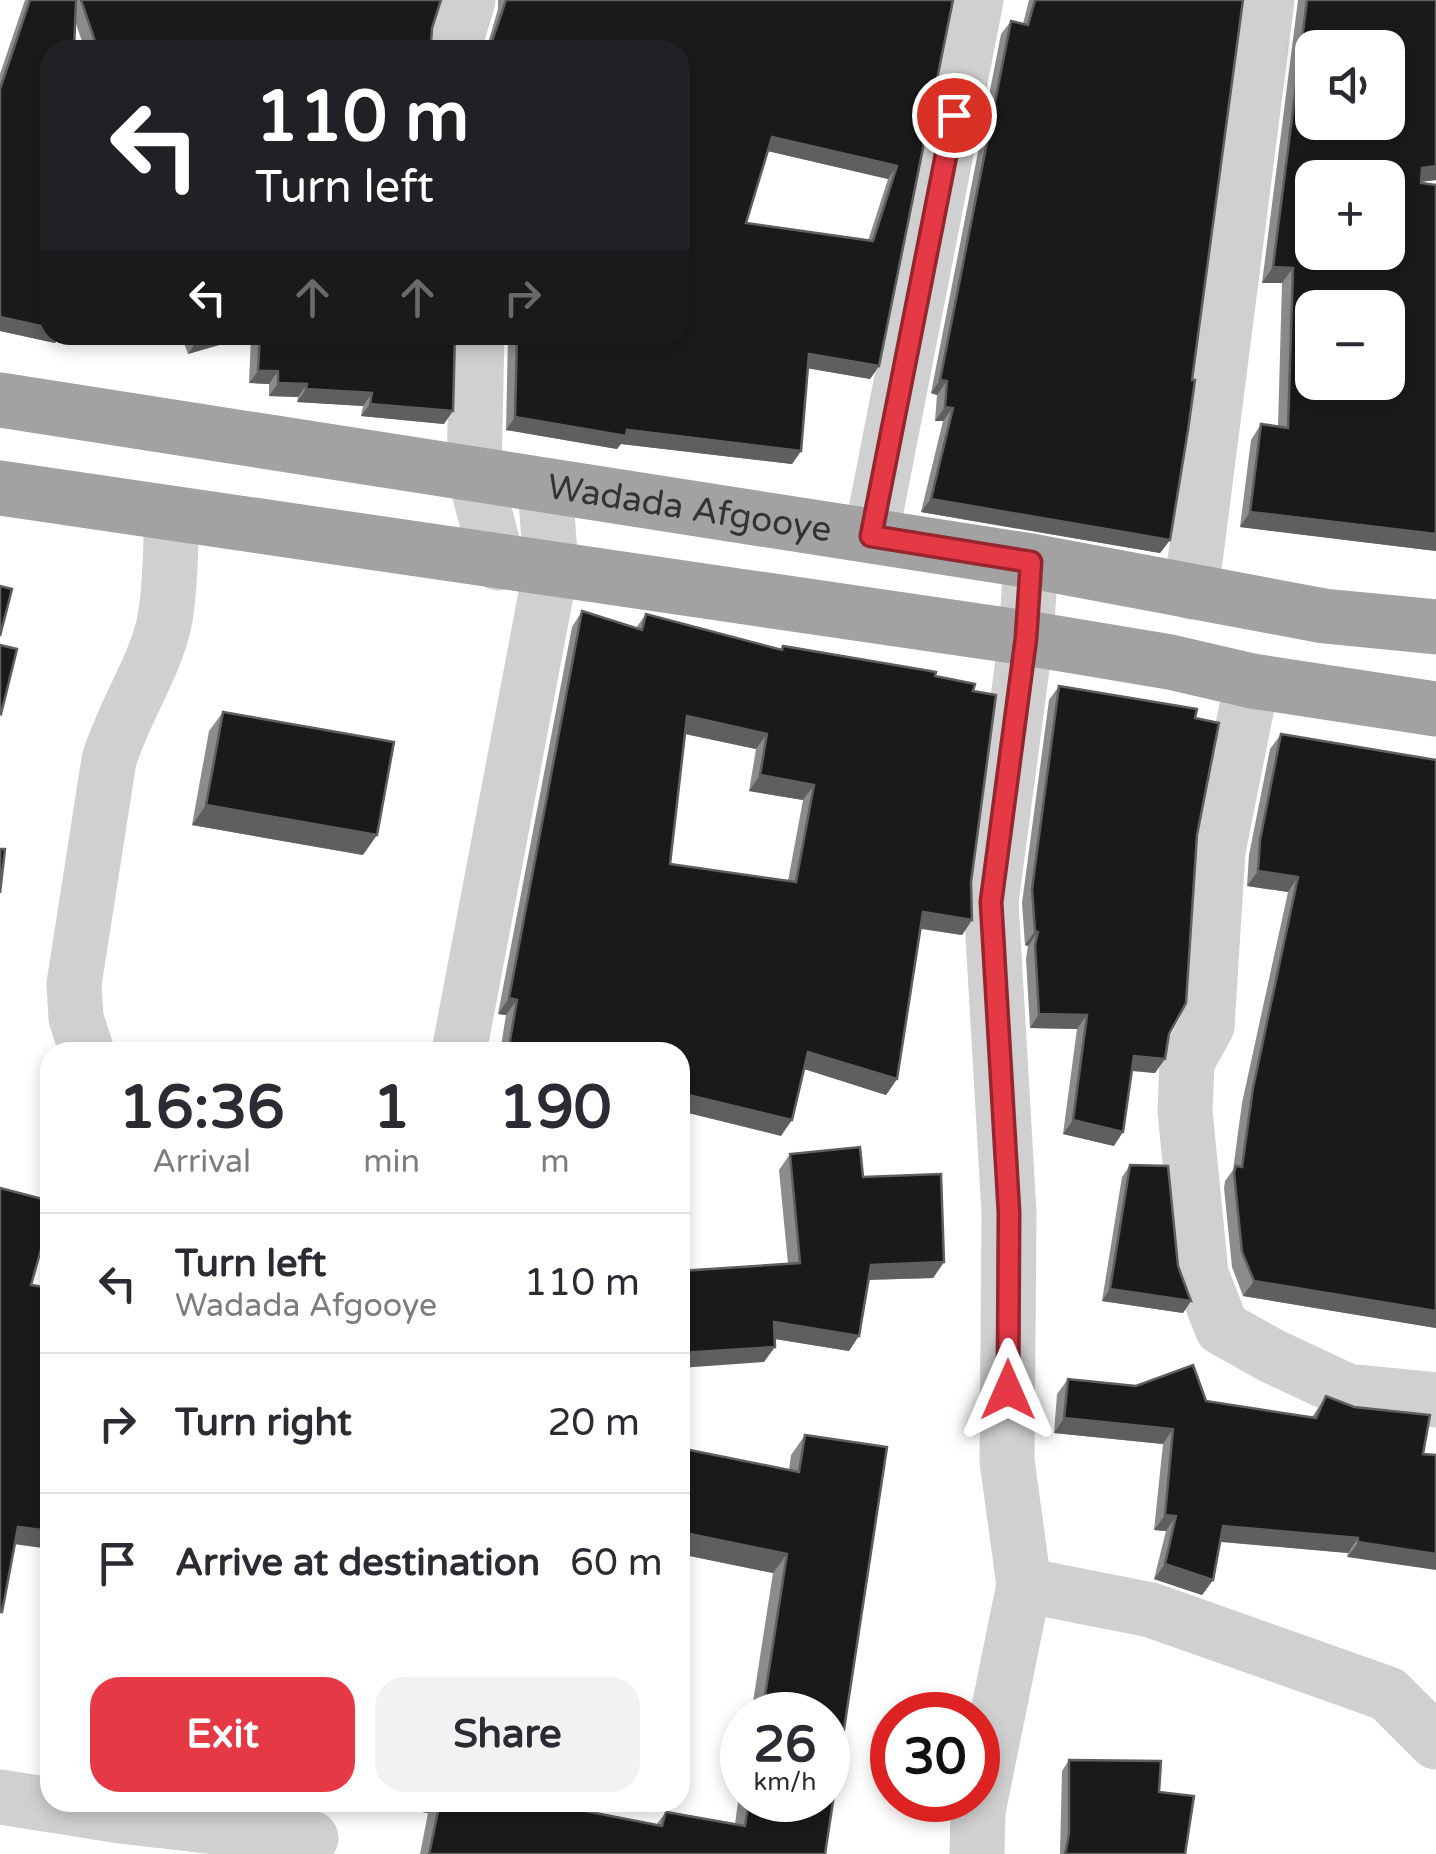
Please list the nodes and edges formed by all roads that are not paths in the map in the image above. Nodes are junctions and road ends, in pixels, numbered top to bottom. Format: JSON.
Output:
{"nodes":[{"id":1,"x":468,"y":0,"type":"edge"},
{"id":2,"x":976,"y":0,"type":"edge"},
{"id":3,"x":1268,"y":0,"type":"edge"},
{"id":4,"x":456,"y":40,"type":"edge"},
{"id":5,"x":478,"y":345,"type":"edge"},
{"id":6,"x":0,"y":400,"type":"edge"},
{"id":7,"x":474,"y":474,"type":"junction"},
{"id":8,"x":546,"y":486,"type":"junction"},
{"id":9,"x":0,"y":488,"type":"edge"},
{"id":10,"x":172,"y":516,"type":"junction"},
{"id":11,"x":871,"y":536,"type":"junction"},
{"id":12,"x":1031,"y":562,"type":"junction"},
{"id":13,"x":498,"y":563,"type":"junction"},
{"id":14,"x":551,"y":568,"type":"junction"},
{"id":15,"x":1192,"y":592,"type":"junction"},
{"id":16,"x":1436,"y":627,"type":"edge"},
{"id":17,"x":1026,"y":638,"type":"junction"},
{"id":18,"x":1252,"y":681,"type":"junction"},
{"id":19,"x":1436,"y":709,"type":"edge"},
{"id":20,"x":84,"y":1042,"type":"edge"},
{"id":21,"x":462,"y":1042,"type":"edge"},
{"id":22,"x":1436,"y":1400,"type":"edge"},
{"id":23,"x":1024,"y":1585,"type":"junction"},
{"id":24,"x":1436,"y":1742,"type":"edge"},
{"id":25,"x":0,"y":1797,"type":"edge"},
{"id":26,"x":40,"y":1801,"type":"edge"},
{"id":27,"x":148,"y":1812,"type":"edge"},
{"id":28,"x":312,"y":1831,"type":"edge"},
{"id":29,"x":977,"y":1854,"type":"edge"}],
"edges":[{"from":1,"to":4,"type":"street"},
{"from":2,"to":11,"type":"street"},
{"from":3,"to":15,"type":"street"},
{"from":5,"to":7,"type":"street"},
{"from":6,"to":7,"type":"highway","name":"Wadada Afgooye"},
{"from":7,"to":8,"type":"highway","name":"Wadada Afgooye"},
{"from":7,"to":13,"type":"street"},
{"from":8,"to":11,"type":"highway","name":"Wadada Afgooye"},
{"from":8,"to":14,"type":"street"},
{"from":9,"to":10,"type":"highway"},
{"from":10,"to":13,"type":"highway"},
{"from":10,"to":20,"type":"street"},
{"from":11,"to":12,"type":"highway","name":"Wadada Afgooye"},
{"from":12,"to":15,"type":"highway","name":"Wadada Afgooye"},
{"from":12,"to":17,"type":"street"},
{"from":13,"to":14,"type":"highway"},
{"from":14,"to":17,"type":"highway"},
{"from":14,"to":21,"type":"street"},
{"from":15,"to":16,"type":"highway","name":"Wadada Afgooye"},
{"from":17,"to":18,"type":"highway"},
{"from":17,"to":23,"type":"street"},
{"from":18,"to":19,"type":"highway"},
{"from":18,"to":22,"type":"street"},
{"from":23,"to":24,"type":"street"},
{"from":23,"to":29,"type":"street"},
{"from":25,"to":26,"type":"street"},
{"from":27,"to":28,"type":"street"}]}
